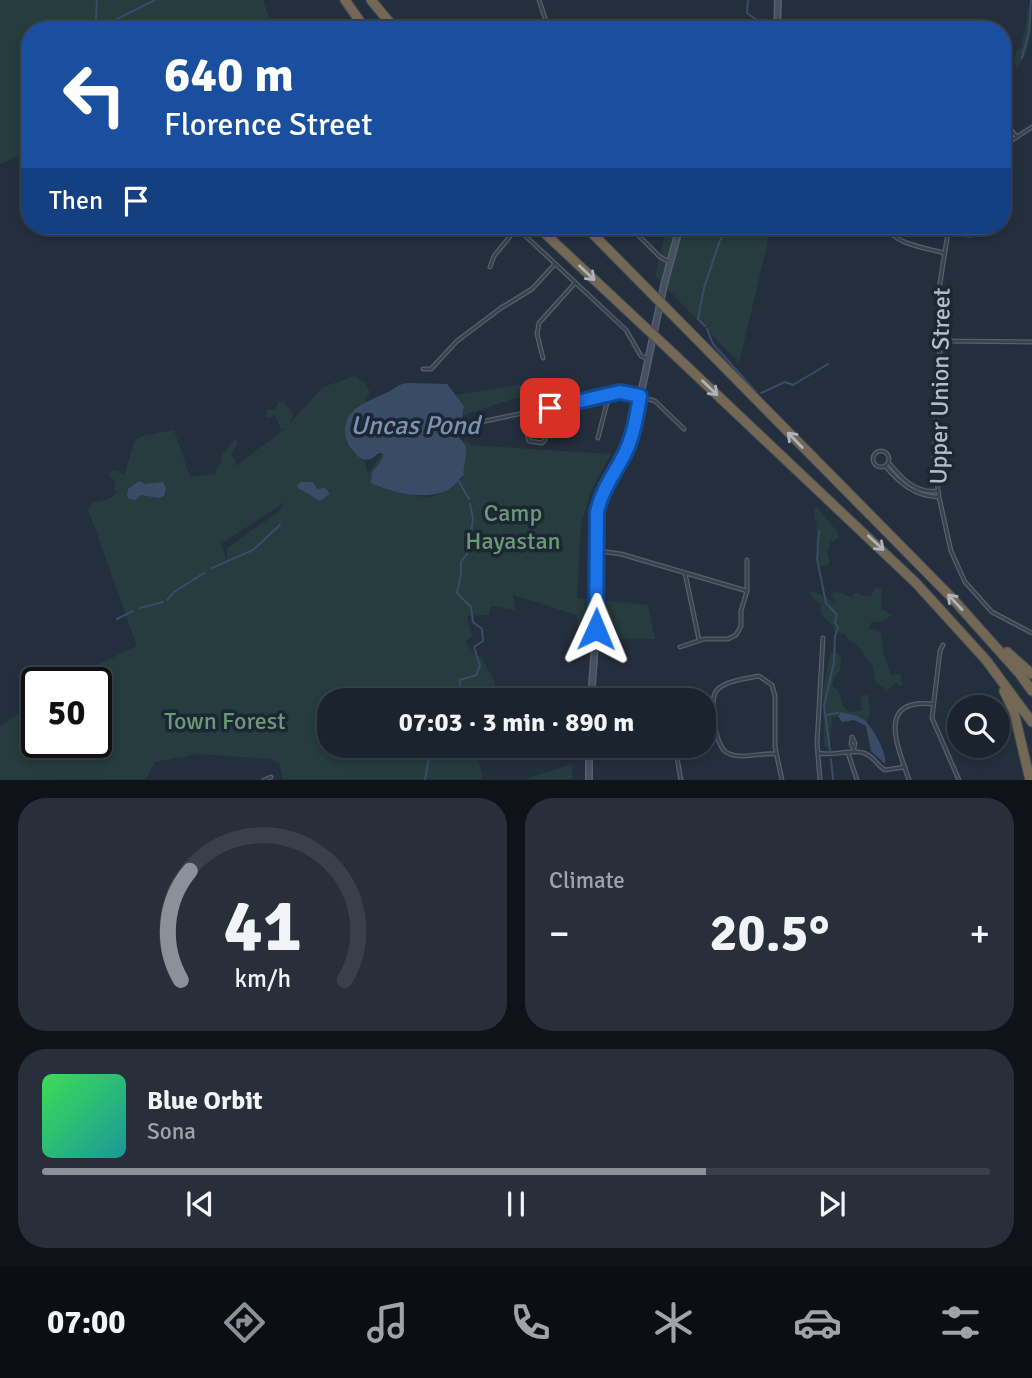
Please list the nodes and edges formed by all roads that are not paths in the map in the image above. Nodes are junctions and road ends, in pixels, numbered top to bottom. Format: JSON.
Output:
{"nodes":[{"id":1,"x":345,"y":0,"type":"edge"},
{"id":2,"x":371,"y":0,"type":"edge"},
{"id":3,"x":539,"y":0,"type":"edge"},
{"id":4,"x":778,"y":0,"type":"edge"},
{"id":5,"x":360,"y":21,"type":"edge"},
{"id":6,"x":388,"y":21,"type":"edge"},
{"id":7,"x":546,"y":21,"type":"edge"},
{"id":8,"x":777,"y":21,"type":"edge"},
{"id":9,"x":1032,"y":127,"type":"edge"},
{"id":10,"x":1011,"y":130,"type":"edge"},
{"id":11,"x":1017,"y":137,"type":"junction"},
{"id":12,"x":1011,"y":141,"type":"edge"},
{"id":13,"x":510,"y":235,"type":"edge"},
{"id":14,"x":524,"y":235,"type":"edge"},
{"id":15,"x":547,"y":235,"type":"edge"},
{"id":16,"x":594,"y":235,"type":"edge"},
{"id":17,"x":638,"y":235,"type":"edge"},
{"id":18,"x":678,"y":235,"type":"edge"},
{"id":19,"x":892,"y":235,"type":"edge"},
{"id":20,"x":947,"y":235,"type":"edge"},
{"id":21,"x":944,"y":253,"type":"junction"},
{"id":22,"x":670,"y":262,"type":"junction"},
{"id":23,"x":555,"y":264,"type":"junction"},
{"id":24,"x":490,"y":267,"type":"dead end"},
{"id":25,"x":575,"y":283,"type":"junction"},
{"id":26,"x":940,"y":341,"type":"junction"},
{"id":27,"x":1032,"y":342,"type":"edge"},
{"id":28,"x":543,"y":358,"type":"dead end"},
{"id":29,"x":648,"y":359,"type":"junction"},
{"id":30,"x":422,"y":369,"type":"dead end"},
{"id":31,"x":609,"y":395,"type":"junction"},
{"id":32,"x":640,"y":396,"type":"junction"},
{"id":33,"x":539,"y":409,"type":"junction"},
{"id":34,"x":522,"y":413,"type":"junction"},
{"id":35,"x":476,"y":423,"type":"dead end"},
{"id":36,"x":684,"y":429,"type":"dead end"},
{"id":37,"x":598,"y":438,"type":"dead end"},
{"id":38,"x":887,"y":465,"type":"junction"},
{"id":39,"x":938,"y":491,"type":"junction"},
{"id":40,"x":939,"y":497,"type":"junction"},
{"id":41,"x":596,"y":551,"type":"junction"},
{"id":42,"x":747,"y":561,"type":"dead end"},
{"id":43,"x":685,"y":573,"type":"junction"},
{"id":44,"x":747,"y":591,"type":"junction"},
{"id":45,"x":971,"y":619,"type":"junction"},
{"id":46,"x":1032,"y":633,"type":"edge"},
{"id":47,"x":823,"y":638,"type":"dead end"},
{"id":48,"x":699,"y":640,"type":"junction"},
{"id":49,"x":943,"y":645,"type":"dead end"},
{"id":50,"x":680,"y":648,"type":"dead end"},
{"id":51,"x":980,"y":652,"type":"junction"},
{"id":52,"x":1032,"y":674,"type":"edge"},
{"id":53,"x":592,"y":688,"type":"edge"},
{"id":54,"x":1032,"y":691,"type":"edge"},
{"id":55,"x":933,"y":704,"type":"junction"},
{"id":56,"x":1032,"y":722,"type":"edge"},
{"id":57,"x":818,"y":753,"type":"junction"},
{"id":58,"x":848,"y":753,"type":"junction"},
{"id":59,"x":776,"y":754,"type":"junction"},
{"id":60,"x":589,"y":758,"type":"edge"},
{"id":61,"x":677,"y":758,"type":"edge"},
{"id":62,"x":905,"y":768,"type":"junction"},
{"id":63,"x":270,"y":778,"type":"edge"},
{"id":64,"x":1030,"y":778,"type":"edge"},
{"id":65,"x":264,"y":779,"type":"edge"},
{"id":66,"x":589,"y":779,"type":"edge"},
{"id":67,"x":681,"y":779,"type":"edge"},
{"id":68,"x":782,"y":779,"type":"edge"},
{"id":69,"x":820,"y":779,"type":"edge"},
{"id":70,"x":857,"y":779,"type":"edge"},
{"id":71,"x":909,"y":779,"type":"edge"},
{"id":72,"x":959,"y":779,"type":"edge"}],
"edges":[{"from":1,"to":5,"type":"highway"},
{"from":2,"to":6,"type":"highway"},
{"from":3,"to":7,"type":"street"},
{"from":4,"to":8,"type":"main road"},
{"from":9,"to":11,"type":"street"},
{"from":10,"to":11,"type":"street"},
{"from":11,"to":12,"type":"street"},
{"from":13,"to":24,"type":"street"},
{"from":14,"to":23,"type":"street"},
{"from":15,"to":51,"type":"highway","one_way":true,"bridge":true},
{"from":45,"to":16,"type":"highway","one_way":true,"bridge":true},
{"from":17,"to":22,"type":"street"},
{"from":18,"to":22,"type":"main road"},
{"from":19,"to":21,"type":"street"},
{"from":20,"to":21,"type":"street","name":"Upper Union Street"},
{"from":21,"to":26,"type":"street","name":"Upper Union Street"},
{"from":22,"to":29,"type":"main road"},
{"from":23,"to":25,"type":"street"},
{"from":23,"to":30,"type":"street"},
{"from":25,"to":28,"type":"street"},
{"from":25,"to":29,"type":"street"},
{"from":26,"to":27,"type":"street"},
{"from":26,"to":39,"type":"street","name":"Upper Union Street"},
{"from":29,"to":32,"type":"main road"},
{"from":31,"to":32,"type":"street"},
{"from":31,"to":33,"type":"street"},
{"from":31,"to":37,"type":"street"},
{"from":32,"to":36,"type":"street"},
{"from":32,"to":41,"type":"main road"},
{"from":33,"to":34,"type":"street"},
{"from":33,"to":34,"type":"street"},
{"from":34,"to":35,"type":"street"},
{"from":38,"to":38,"type":"street"},
{"from":38,"to":39,"type":"street"},
{"from":38,"to":40,"type":"street"},
{"from":39,"to":40,"type":"street","name":"Upper Union Street"},
{"from":40,"to":46,"type":"street","name":"Upper Union Street"},
{"from":41,"to":43,"type":"street"},
{"from":41,"to":53,"type":"main road"},
{"from":42,"to":44,"type":"street"},
{"from":43,"to":44,"type":"street"},
{"from":43,"to":48,"type":"street"},
{"from":44,"to":48,"type":"street"},
{"from":45,"to":52,"type":"highway"},
{"from":45,"to":54,"type":"highway"},
{"from":47,"to":57,"type":"street"},
{"from":48,"to":50,"type":"street"},
{"from":49,"to":55,"type":"street"},
{"from":51,"to":56,"type":"highway"},
{"from":51,"to":64,"type":"highway"},
{"from":55,"to":62,"type":"street"},
{"from":55,"to":72,"type":"street"},
{"from":57,"to":58,"type":"street"},
{"from":57,"to":69,"type":"street"},
{"from":58,"to":62,"type":"street"},
{"from":58,"to":70,"type":"street"},
{"from":59,"to":59,"type":"street"},
{"from":59,"to":68,"type":"street"},
{"from":60,"to":66,"type":"main road"},
{"from":61,"to":67,"type":"street"},
{"from":62,"to":71,"type":"street"},
{"from":63,"to":65,"type":"street"}]}
